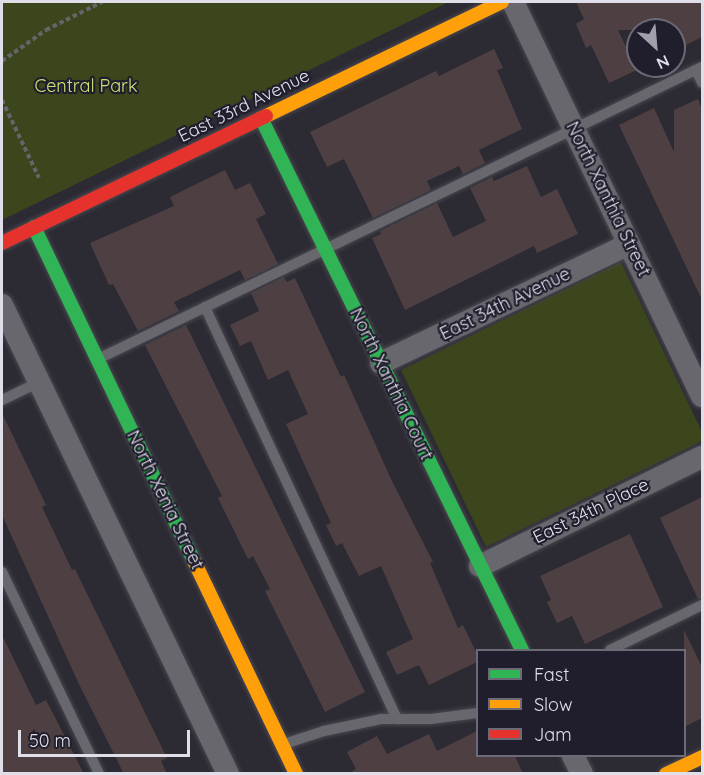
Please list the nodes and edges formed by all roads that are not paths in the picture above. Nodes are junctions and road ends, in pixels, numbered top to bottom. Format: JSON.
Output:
{"nodes":[{"id":1,"x":502,"y":2,"type":"edge"},
{"id":2,"x":513,"y":2,"type":"edge"},
{"id":3,"x":699,"y":68,"type":"edge"},
{"id":4,"x":702,"y":83,"type":"edge"},
{"id":5,"x":261,"y":118,"type":"junction"},
{"id":6,"x":574,"y":129,"type":"junction"},
{"id":7,"x":34,"y":227,"type":"junction"},
{"id":8,"x":2,"y":243,"type":"edge"},
{"id":9,"x":629,"y":244,"type":"junction"},
{"id":10,"x":325,"y":249,"type":"junction"},
{"id":11,"x":2,"y":305,"type":"edge"},
{"id":12,"x":205,"y":307,"type":"junction"},
{"id":13,"x":97,"y":359,"type":"junction"},
{"id":14,"x":381,"y":363,"type":"junction"},
{"id":15,"x":39,"y":382,"type":"junction"},
{"id":16,"x":702,"y":396,"type":"edge"},
{"id":17,"x":2,"y":400,"type":"edge"},
{"id":18,"x":702,"y":457,"type":"edge"},
{"id":19,"x":480,"y":566,"type":"junction"},
{"id":20,"x":2,"y":572,"type":"edge"},
{"id":21,"x":702,"y":605,"type":"edge"},
{"id":22,"x":521,"y":649,"type":"edge"},
{"id":23,"x":614,"y":649,"type":"edge"},
{"id":24,"x":476,"y":713,"type":"edge"},
{"id":25,"x":397,"y":719,"type":"junction"},
{"id":26,"x":282,"y":745,"type":"junction"},
{"id":27,"x":574,"y":757,"type":"edge"},
{"id":28,"x":702,"y":757,"type":"edge"},
{"id":29,"x":224,"y":772,"type":"edge"},
{"id":30,"x":99,"y":774,"type":"edge"},
{"id":31,"x":296,"y":774,"type":"edge"},
{"id":32,"x":582,"y":774,"type":"edge"},
{"id":33,"x":666,"y":774,"type":"edge"}],
"edges":[{"from":1,"to":5,"type":"street","name":"East 33rd Avenue"},
{"from":2,"to":6,"type":"street","name":"North Xanthia Street"},
{"from":3,"to":4,"type":"lane"},
{"from":3,"to":6,"type":"lane"},
{"from":5,"to":7,"type":"street","name":"East 33rd Avenue"},
{"from":5,"to":10,"type":"street","name":"North Xanthia Court"},
{"from":6,"to":9,"type":"street","name":"North Xanthia Street"},
{"from":6,"to":10,"type":"lane"},
{"from":7,"to":8,"type":"street","name":"East 33rd Avenue"},
{"from":7,"to":13,"type":"street","name":"North Xenia Street"},
{"from":9,"to":14,"type":"street","name":"East 34th Avenue"},
{"from":9,"to":16,"type":"street","name":"North Xanthia Street"},
{"from":10,"to":12,"type":"lane"},
{"from":10,"to":14,"type":"street","name":"North Xanthia Court"},
{"from":11,"to":15,"type":"street"},
{"from":12,"to":13,"type":"lane"},
{"from":12,"to":25,"type":"lane"},
{"from":13,"to":26,"type":"street","name":"North Xenia Street"},
{"from":14,"to":19,"type":"street","name":"North Xanthia Court"},
{"from":15,"to":17,"type":"lane"},
{"from":15,"to":29,"type":"street"},
{"from":18,"to":19,"type":"street","name":"East 34th Place"},
{"from":19,"to":22,"type":"street","name":"North Xanthia Court"},
{"from":20,"to":30,"type":"lane"},
{"from":21,"to":23,"type":"lane"},
{"from":24,"to":25,"type":"lane"},
{"from":25,"to":26,"type":"lane"},
{"from":26,"to":31,"type":"street","name":"North Xenia Street"},
{"from":27,"to":32,"type":"street"},
{"from":28,"to":33,"type":"street"}]}
